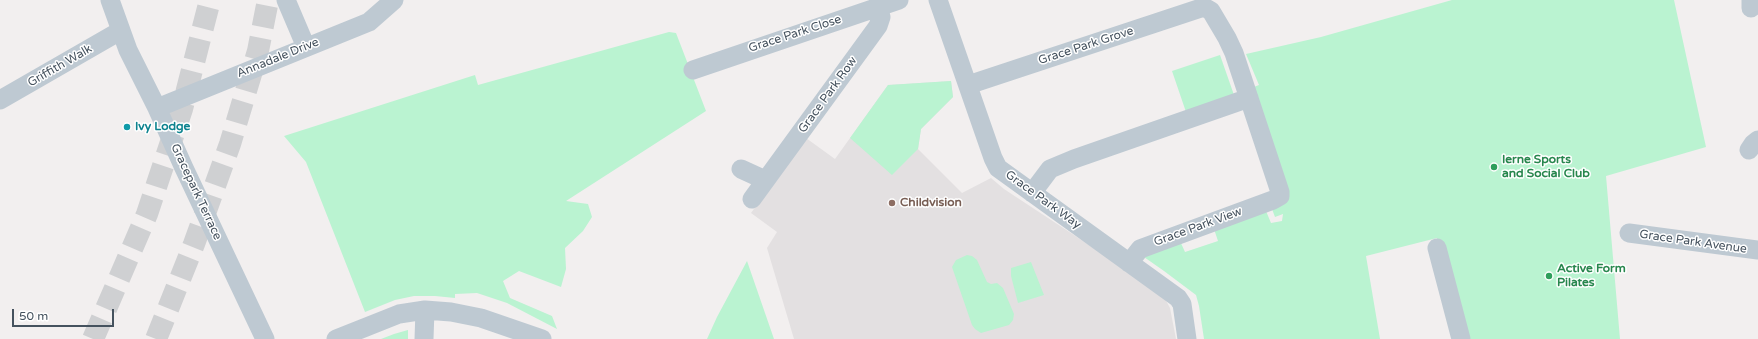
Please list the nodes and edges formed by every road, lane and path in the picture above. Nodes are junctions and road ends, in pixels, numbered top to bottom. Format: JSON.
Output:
{"nodes":[{"id":1,"x":110,"y":0,"type":"edge"},
{"id":2,"x":286,"y":0,"type":"edge"},
{"id":3,"x":394,"y":0,"type":"edge"},
{"id":4,"x":898,"y":0,"type":"edge"},
{"id":5,"x":938,"y":0,"type":"edge"},
{"id":6,"x":878,"y":8,"type":"junction"},
{"id":7,"x":120,"y":31,"type":"junction"},
{"id":8,"x":306,"y":47,"type":"junction"},
{"id":9,"x":693,"y":70,"type":"dead end"},
{"id":10,"x":968,"y":85,"type":"junction"},
{"id":11,"x":1249,"y":98,"type":"junction"},
{"id":12,"x":0,"y":100,"type":"edge"},
{"id":13,"x":157,"y":108,"type":"junction"},
{"id":14,"x":741,"y":169,"type":"dead end"},
{"id":15,"x":765,"y":180,"type":"junction"},
{"id":16,"x":1032,"y":193,"type":"junction"},
{"id":17,"x":752,"y":199,"type":"dead end"},
{"id":18,"x":1629,"y":233,"type":"dead end"},
{"id":19,"x":1437,"y":248,"type":"dead end"},
{"id":20,"x":1758,"y":250,"type":"edge"},
{"id":21,"x":1129,"y":262,"type":"junction"},
{"id":22,"x":425,"y":310,"type":"junction"},
{"id":23,"x":265,"y":339,"type":"edge"},
{"id":24,"x":336,"y":339,"type":"edge"},
{"id":25,"x":424,"y":339,"type":"edge"},
{"id":26,"x":542,"y":339,"type":"edge"},
{"id":27,"x":1187,"y":339,"type":"edge"},
{"id":28,"x":1461,"y":339,"type":"edge"}],
"edges":[{"from":1,"to":7,"type":"street","name":"Gracepark Terrace"},
{"from":2,"to":8,"type":"street"},
{"from":3,"to":8,"type":"street","name":"Annadale Drive"},
{"from":4,"to":6,"type":"street","name":"Grace Park Close"},
{"from":5,"to":10,"type":"street","name":"Grace Park Way"},
{"from":6,"to":9,"type":"street","name":"Grace Park Close"},
{"from":6,"to":15,"type":"street","name":"Grace Park Row"},
{"from":7,"to":12,"type":"street","name":"Griffith Walk"},
{"from":7,"to":13,"type":"street","name":"Gracepark Terrace"},
{"from":8,"to":13,"type":"street","name":"Annadale Drive"},
{"from":10,"to":11,"type":"street","name":"Grace Park Grove"},
{"from":10,"to":16,"type":"street","name":"Grace Park Way"},
{"from":11,"to":16,"type":"street"},
{"from":11,"to":21,"type":"street","name":"Grace Park View"},
{"from":13,"to":23,"type":"street","name":"Gracepark Terrace"},
{"from":14,"to":15,"type":"street"},
{"from":15,"to":17,"type":"street","name":"Grace Park Row"},
{"from":16,"to":21,"type":"street","name":"Grace Park Way"},
{"from":18,"to":20,"type":"street","name":"Grace Park Avenue"},
{"from":19,"to":28,"type":"street"},
{"from":21,"to":27,"type":"street","name":"Grace Park Way"},
{"from":22,"to":24,"type":"street"},
{"from":22,"to":25,"type":"street"},
{"from":22,"to":26,"type":"street"}]}
